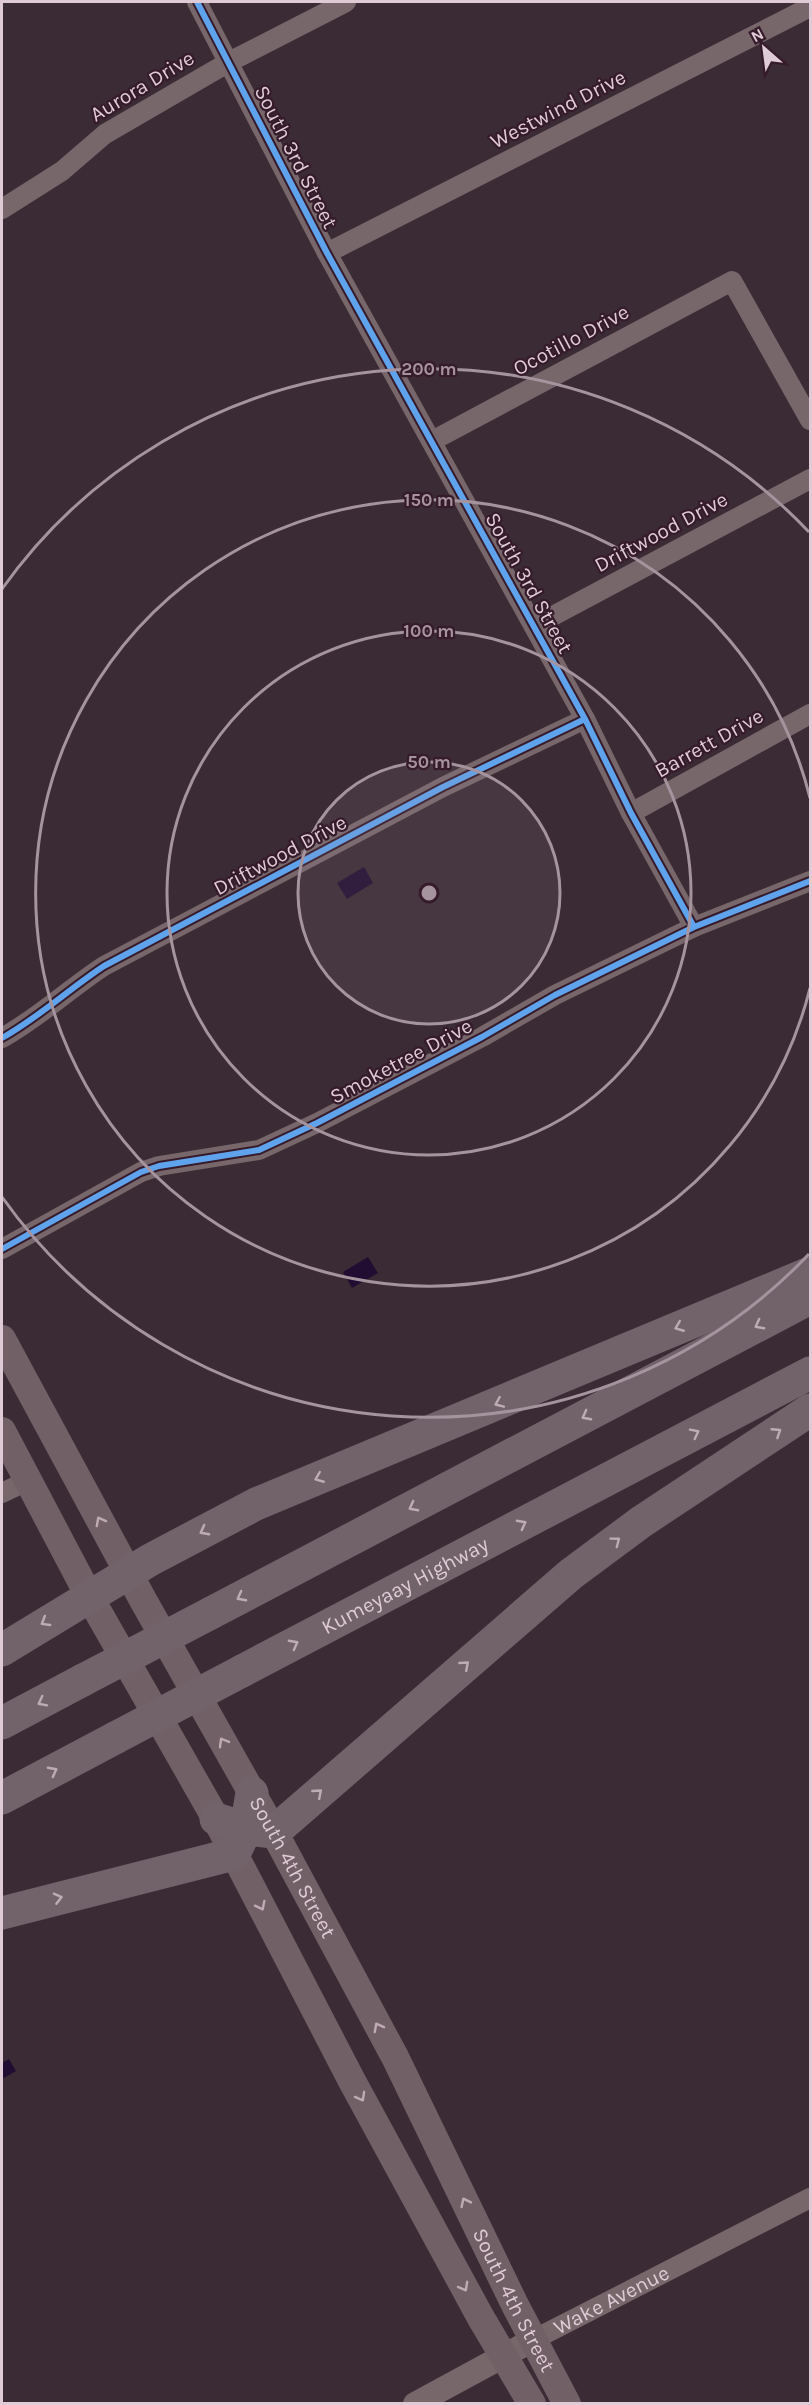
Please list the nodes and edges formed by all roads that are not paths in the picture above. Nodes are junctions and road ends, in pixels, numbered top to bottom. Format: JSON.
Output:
{"nodes":[{"id":1,"x":197,"y":2,"type":"edge"},
{"id":2,"x":346,"y":2,"type":"edge"},
{"id":3,"x":810,"y":7,"type":"edge"},
{"id":4,"x":229,"y":62,"type":"junction"},
{"id":5,"x":2,"y":208,"type":"edge"},
{"id":6,"x":327,"y":253,"type":"junction"},
{"id":7,"x":810,"y":420,"type":"edge"},
{"id":8,"x":432,"y":441,"type":"junction"},
{"id":9,"x":810,"y":479,"type":"edge"},
{"id":10,"x":534,"y":626,"type":"junction"},
{"id":11,"x":810,"y":714,"type":"edge"},
{"id":12,"x":585,"y":719,"type":"junction"},
{"id":13,"x":631,"y":813,"type":"junction"},
{"id":14,"x":810,"y":881,"type":"edge"},
{"id":15,"x":694,"y":927,"type":"junction"},
{"id":16,"x":2,"y":1038,"type":"edge"},
{"id":17,"x":2,"y":1250,"type":"edge"},
{"id":18,"x":810,"y":1273,"type":"edge"},
{"id":19,"x":810,"y":1298,"type":"edge"},
{"id":20,"x":2,"y":1339,"type":"edge"},
{"id":21,"x":810,"y":1373,"type":"edge"},
{"id":22,"x":810,"y":1410,"type":"edge"},
{"id":23,"x":2,"y":1431,"type":"edge"},
{"id":24,"x":27,"y":1481,"type":"junction"},
{"id":25,"x":2,"y":1493,"type":"edge"},
{"id":26,"x":128,"y":1573,"type":"junction"},
{"id":27,"x":89,"y":1596,"type":"junction"},
{"id":28,"x":2,"y":1650,"type":"edge"},
{"id":29,"x":2,"y":1723,"type":"edge"},
{"id":30,"x":252,"y":1793,"type":"joint"},
{"id":31,"x":2,"y":1798,"type":"edge"},
{"id":32,"x":242,"y":1833,"type":"junction"},
{"id":33,"x":2,"y":1913,"type":"edge"},
{"id":34,"x":810,"y":2198,"type":"edge"},
{"id":35,"x":532,"y":2340,"type":"junction"},
{"id":36,"x":504,"y":2355,"type":"junction"},
{"id":37,"x":415,"y":2403,"type":"edge"},
{"id":38,"x":532,"y":2403,"type":"edge"},
{"id":39,"x":567,"y":2403,"type":"edge"}],
"edges":[{"from":1,"to":4,"type":"street","name":"South 3rd Street"},
{"from":2,"to":4,"type":"street","name":"Aurora Drive"},
{"from":3,"to":6,"type":"street","name":"Westwind Drive"},
{"from":4,"to":5,"type":"street","name":"Aurora Drive"},
{"from":4,"to":6,"type":"street","name":"South 3rd Street"},
{"from":6,"to":8,"type":"street","name":"South 3rd Street"},
{"from":7,"to":8,"type":"street","name":"Ocotillo Drive"},
{"from":8,"to":10,"type":"street","name":"South 3rd Street"},
{"from":9,"to":10,"type":"street","name":"Driftwood Drive"},
{"from":10,"to":12,"type":"street","name":"South 3rd Street"},
{"from":11,"to":13,"type":"street","name":"Barrett Drive"},
{"from":12,"to":13,"type":"street","name":"South 3rd Street"},
{"from":12,"to":16,"type":"street","name":"Driftwood Drive"},
{"from":13,"to":15,"type":"street","name":"South 3rd Street"},
{"from":14,"to":15,"type":"street","name":"Smoketree Drive"},
{"from":15,"to":17,"type":"street","name":"Smoketree Drive"},
{"from":18,"to":26,"type":"highway","one_way":true},
{"from":19,"to":29,"type":"highway","one_way":true,"bridge":true},
{"from":26,"to":20,"type":"main road","name":"South 4th Street","one_way":true},
{"from":31,"to":21,"type":"highway","name":"Kumeyaay Highway","one_way":true,"bridge":true},
{"from":32,"to":22,"type":"highway","one_way":true},
{"from":23,"to":24,"type":"main road","name":"South 4th Street"},
{"from":24,"to":25,"type":"street"},
{"from":24,"to":27,"type":"main road","name":"South 4th Street"},
{"from":26,"to":27,"type":"highway"},
{"from":30,"to":26,"type":"main road","name":"South 4th Street","one_way":true},
{"from":27,"to":28,"type":"highway","one_way":true},
{"from":27,"to":32,"type":"main road","name":"South 4th Street"},
{"from":30,"to":32,"type":"highway"},
{"from":33,"to":32,"type":"highway","one_way":true},
{"from":35,"to":32,"type":"main road","name":"South 4th Street","one_way":true},
{"from":32,"to":36,"type":"main road","name":"South 4th Street","one_way":true},
{"from":34,"to":35,"type":"street","name":"Wake Avenue"},
{"from":35,"to":36,"type":"street","name":"Wake Avenue"},
{"from":35,"to":39,"type":"main road","name":"South 4th Street"},
{"from":36,"to":37,"type":"street","name":"Wake Avenue"},
{"from":36,"to":38,"type":"main road","name":"South 4th Street"}]}
